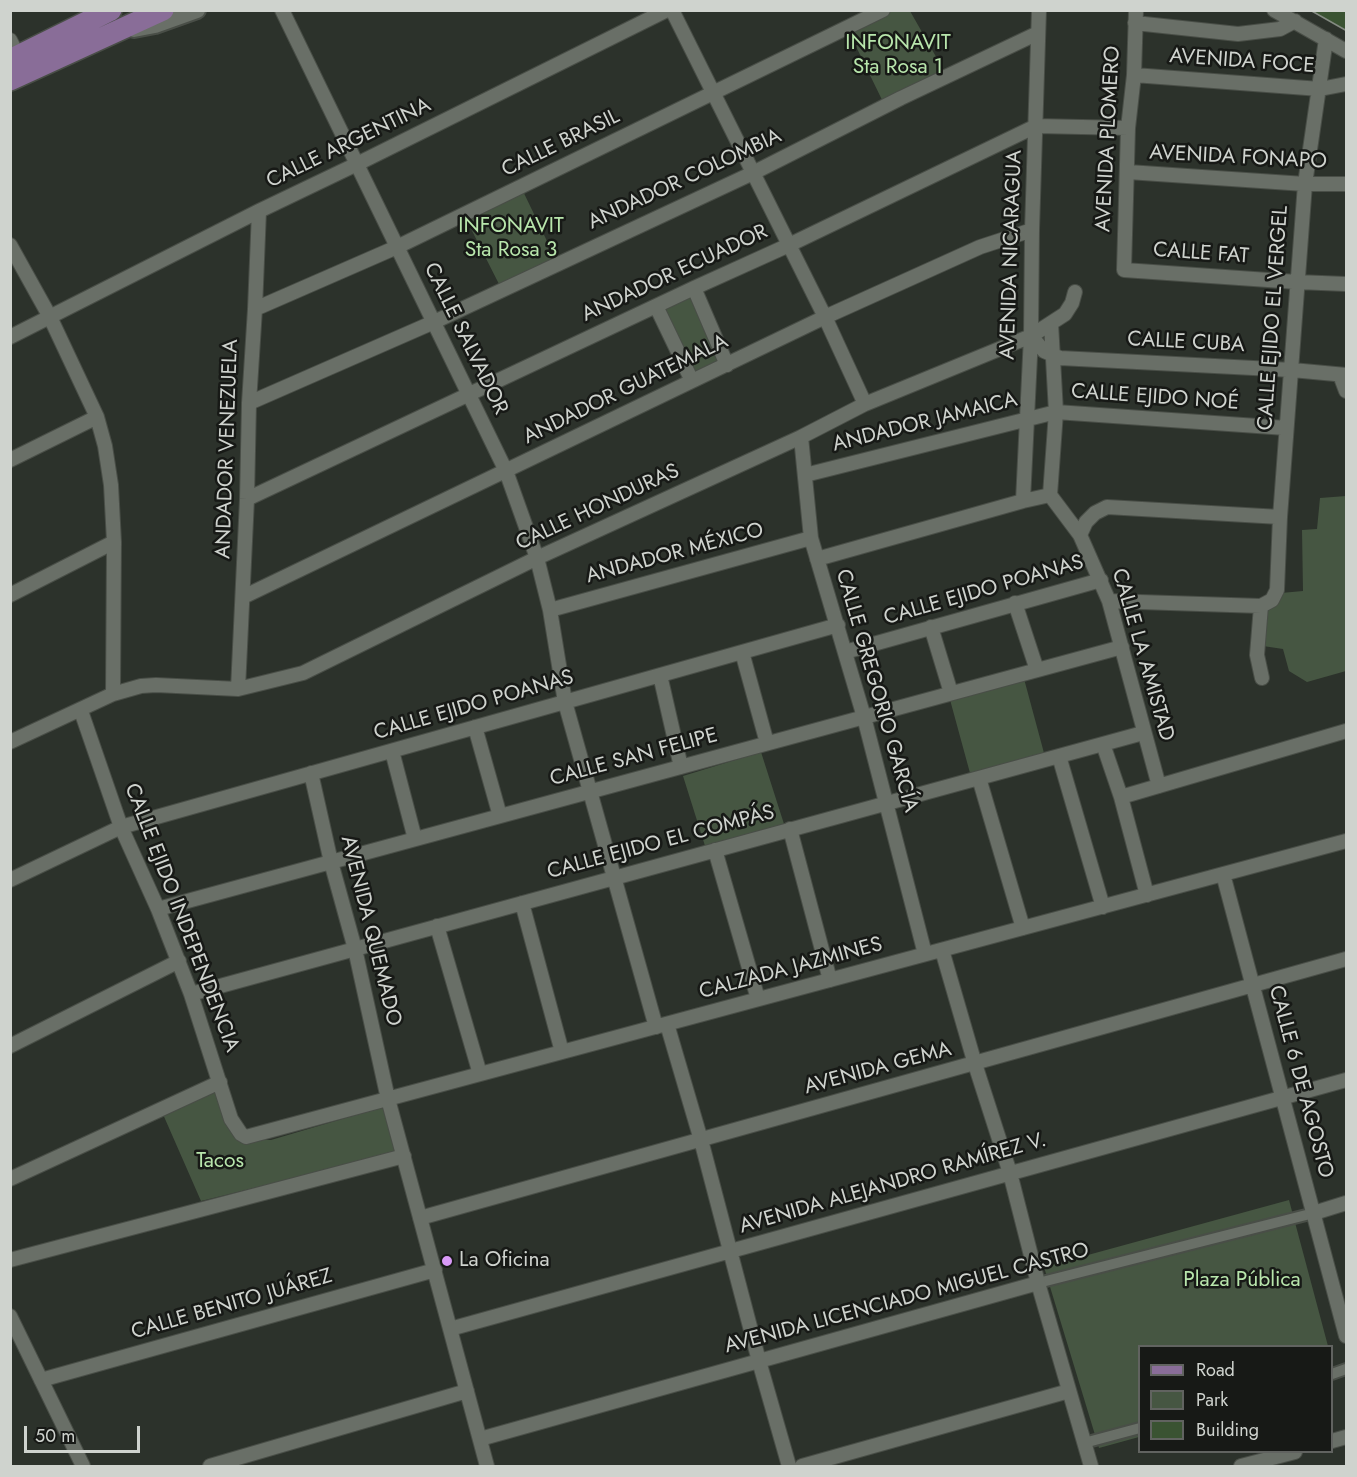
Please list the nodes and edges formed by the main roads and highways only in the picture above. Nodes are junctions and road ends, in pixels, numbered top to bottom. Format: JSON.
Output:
{"nodes":[{"id":1,"x":111,"y":10,"type":"edge"},
{"id":2,"x":164,"y":10,"type":"edge"},
{"id":3,"x":81,"y":17,"type":"edge"},
{"id":4,"x":13,"y":52,"type":"edge"},
{"id":5,"x":10,"y":81,"type":"edge"}],
"edges":[{"from":1,"to":3,"type":"main road"},
{"from":2,"to":5,"type":"main road"},
{"from":3,"to":4,"type":"main road"}]}
